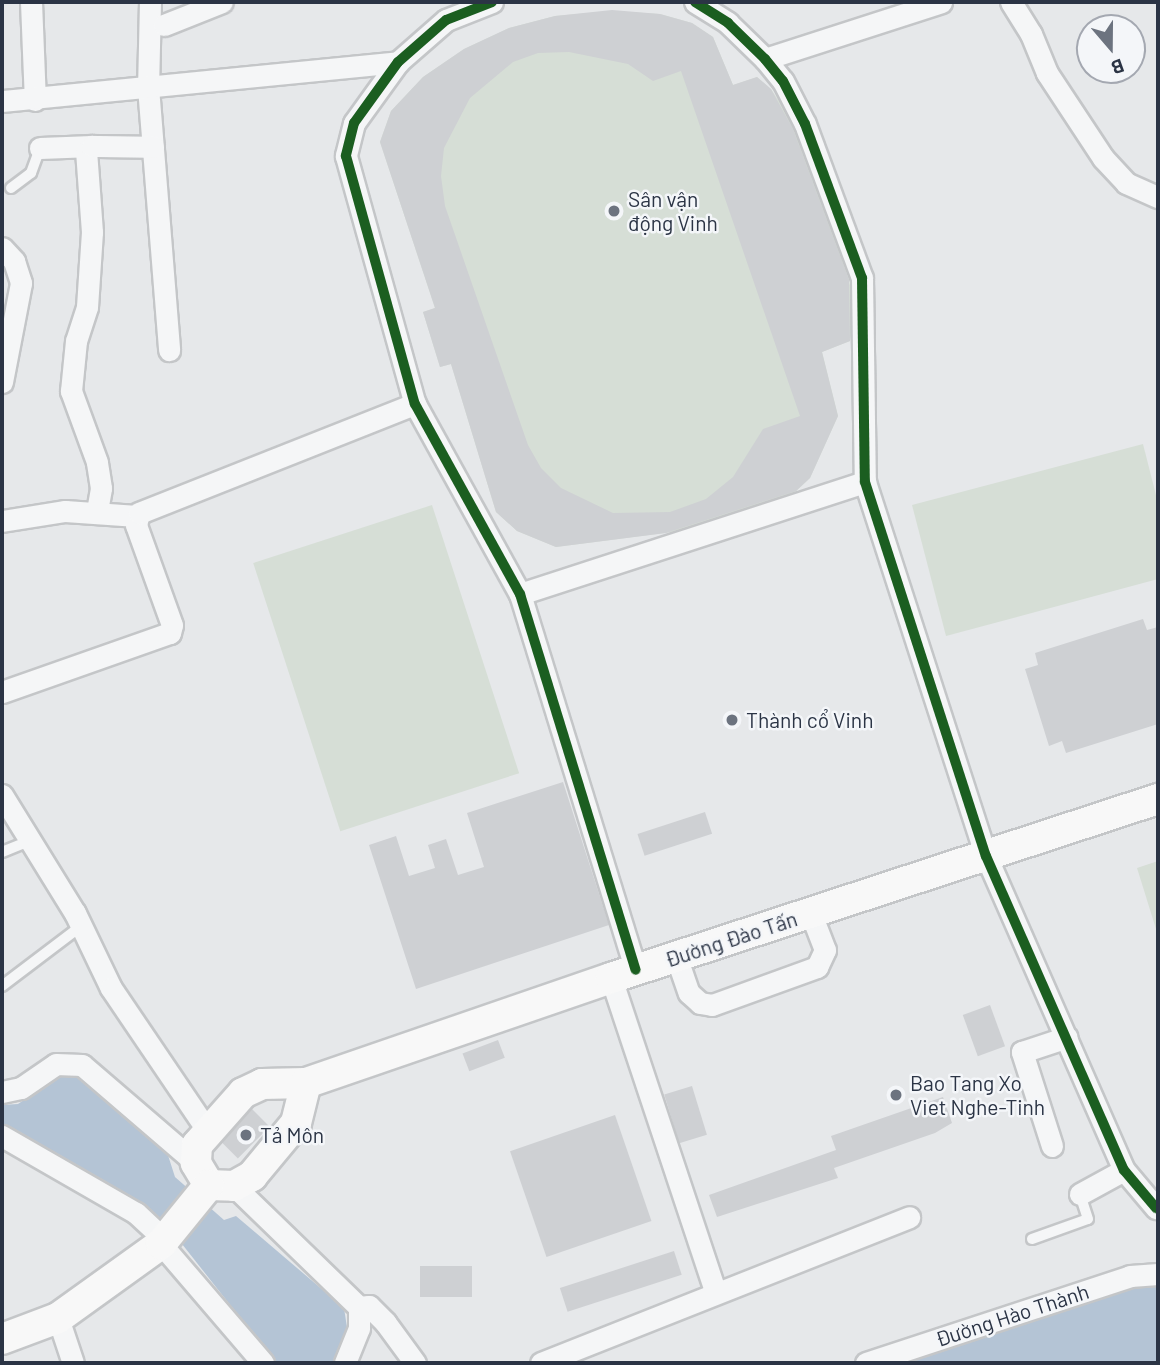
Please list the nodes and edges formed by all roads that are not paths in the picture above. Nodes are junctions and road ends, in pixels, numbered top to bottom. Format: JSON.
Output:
{"nodes":[{"id":1,"x":31,"y":2,"type":"edge"},
{"id":2,"x":149,"y":2,"type":"edge"},
{"id":3,"x":222,"y":2,"type":"edge"},
{"id":4,"x":492,"y":2,"type":"edge"},
{"id":5,"x":695,"y":2,"type":"edge"},
{"id":6,"x":941,"y":2,"type":"edge"},
{"id":7,"x":1017,"y":3,"type":"edge"},
{"id":8,"x":906,"y":6,"type":"edge"},
{"id":9,"x":447,"y":11,"type":"edge"},
{"id":10,"x":164,"y":25,"type":"dead end"},
{"id":11,"x":765,"y":59,"type":"junction"},
{"id":12,"x":398,"y":62,"type":"junction"},
{"id":13,"x":148,"y":87,"type":"junction"},
{"id":14,"x":35,"y":100,"type":"junction"},
{"id":15,"x":2,"y":102,"type":"edge"},
{"id":16,"x":92,"y":146,"type":"junction"},
{"id":17,"x":153,"y":147,"type":"junction"},
{"id":18,"x":40,"y":148,"type":"joint"},
{"id":19,"x":11,"y":188,"type":"dead end"},
{"id":20,"x":1158,"y":197,"type":"edge"},
{"id":21,"x":2,"y":248,"type":"edge"},
{"id":22,"x":169,"y":350,"type":"dead end"},
{"id":23,"x":2,"y":382,"type":"edge"},
{"id":24,"x":415,"y":404,"type":"junction"},
{"id":25,"x":865,"y":482,"type":"junction"},
{"id":26,"x":97,"y":511,"type":"junction"},
{"id":27,"x":136,"y":516,"type":"junction"},
{"id":28,"x":2,"y":521,"type":"edge"},
{"id":29,"x":520,"y":594,"type":"junction"},
{"id":30,"x":2,"y":692,"type":"edge"},
{"id":31,"x":2,"y":795,"type":"edge"},
{"id":32,"x":1158,"y":799,"type":"edge"},
{"id":33,"x":29,"y":841,"type":"junction"},
{"id":34,"x":2,"y":852,"type":"edge"},
{"id":35,"x":986,"y":856,"type":"junction"},
{"id":36,"x":811,"y":913,"type":"junction"},
{"id":37,"x":81,"y":926,"type":"junction"},
{"id":38,"x":676,"y":956,"type":"junction"},
{"id":39,"x":623,"y":974,"type":"junction"},
{"id":40,"x":2,"y":986,"type":"edge"},
{"id":41,"x":1068,"y":1037,"type":"junction"},
{"id":42,"x":306,"y":1083,"type":"junction"},
{"id":43,"x":2,"y":1092,"type":"edge"},
{"id":44,"x":207,"y":1130,"type":"junction"},
{"id":45,"x":2,"y":1136,"type":"edge"},
{"id":46,"x":1052,"y":1146,"type":"dead end"},
{"id":47,"x":1124,"y":1170,"type":"junction"},
{"id":48,"x":210,"y":1182,"type":"junction"},
{"id":49,"x":1080,"y":1194,"type":"joint"},
{"id":50,"x":1156,"y":1208,"type":"dead end"},
{"id":51,"x":909,"y":1217,"type":"dead end"},
{"id":52,"x":164,"y":1239,"type":"junction"},
{"id":53,"x":1032,"y":1239,"type":"dead end"},
{"id":54,"x":1158,"y":1274,"type":"edge"},
{"id":55,"x":715,"y":1291,"type":"junction"},
{"id":56,"x":359,"y":1307,"type":"junction"},
{"id":57,"x":58,"y":1318,"type":"junction"},
{"id":58,"x":2,"y":1339,"type":"edge"},
{"id":59,"x":73,"y":1363,"type":"edge"},
{"id":60,"x":263,"y":1363,"type":"edge"},
{"id":61,"x":345,"y":1363,"type":"edge"},
{"id":62,"x":415,"y":1363,"type":"edge"},
{"id":63,"x":541,"y":1363,"type":"edge"},
{"id":64,"x":866,"y":1363,"type":"edge"}],
"edges":[{"from":1,"to":14,"type":"street"},
{"from":2,"to":13,"type":"street"},
{"from":3,"to":10,"type":"street"},
{"from":4,"to":9,"type":"street"},
{"from":5,"to":11,"type":"street"},
{"from":6,"to":8,"type":"street"},
{"from":7,"to":20,"type":"street"},
{"from":8,"to":11,"type":"street"},
{"from":9,"to":12,"type":"street"},
{"from":11,"to":25,"type":"street"},
{"from":12,"to":13,"type":"street"},
{"from":12,"to":24,"type":"street"},
{"from":13,"to":14,"type":"street"},
{"from":13,"to":17,"type":"street"},
{"from":14,"to":15,"type":"street"},
{"from":16,"to":17,"type":"street"},
{"from":16,"to":18,"type":"street"},
{"from":16,"to":26,"type":"street"},
{"from":17,"to":22,"type":"street"},
{"from":18,"to":19,"type":"lane"},
{"from":21,"to":23,"type":"street"},
{"from":24,"to":27,"type":"street"},
{"from":24,"to":29,"type":"street"},
{"from":25,"to":29,"type":"street"},
{"from":25,"to":35,"type":"street"},
{"from":26,"to":27,"type":"street"},
{"from":26,"to":28,"type":"street"},
{"from":27,"to":30,"type":"street"},
{"from":29,"to":39,"type":"street"},
{"from":31,"to":33,"type":"street"},
{"from":32,"to":35,"type":"street","name":"Đường Đào Tấn"},
{"from":33,"to":34,"type":"lane"},
{"from":33,"to":37,"type":"street"},
{"from":35,"to":36,"type":"street","name":"Đường Đào Tấn"},
{"from":35,"to":41,"type":"street"},
{"from":36,"to":38,"type":"street","name":"Đường Đào Tấn"},
{"from":36,"to":38,"type":"street"},
{"from":37,"to":40,"type":"lane"},
{"from":37,"to":44,"type":"street"},
{"from":38,"to":39,"type":"street","name":"Đường Đào Tấn"},
{"from":39,"to":42,"type":"street","name":"Đường Đào Tấn"},
{"from":39,"to":55,"type":"street"},
{"from":41,"to":46,"type":"street"},
{"from":41,"to":47,"type":"street"},
{"from":42,"to":44,"type":"street","name":"Đường Đào Tấn"},
{"from":42,"to":48,"type":"street","name":"Đường Đào Tấn"},
{"from":43,"to":48,"type":"street"},
{"from":44,"to":48,"type":"street","name":"Đường Đào Tấn"},
{"from":45,"to":52,"type":"street"},
{"from":47,"to":49,"type":"street"},
{"from":47,"to":50,"type":"street"},
{"from":48,"to":52,"type":"street","name":"Đường Đào Tấn"},
{"from":48,"to":56,"type":"street"},
{"from":49,"to":53,"type":"lane"},
{"from":51,"to":55,"type":"street"},
{"from":52,"to":57,"type":"street","name":"Đường Đào Tấn"},
{"from":52,"to":60,"type":"street"},
{"from":54,"to":64,"type":"street","name":"Đường Hào Thành"},
{"from":55,"to":63,"type":"street"},
{"from":56,"to":61,"type":"street"},
{"from":56,"to":62,"type":"street"},
{"from":57,"to":58,"type":"street","name":"Đường Đào Tấn"},
{"from":57,"to":59,"type":"street"}]}
